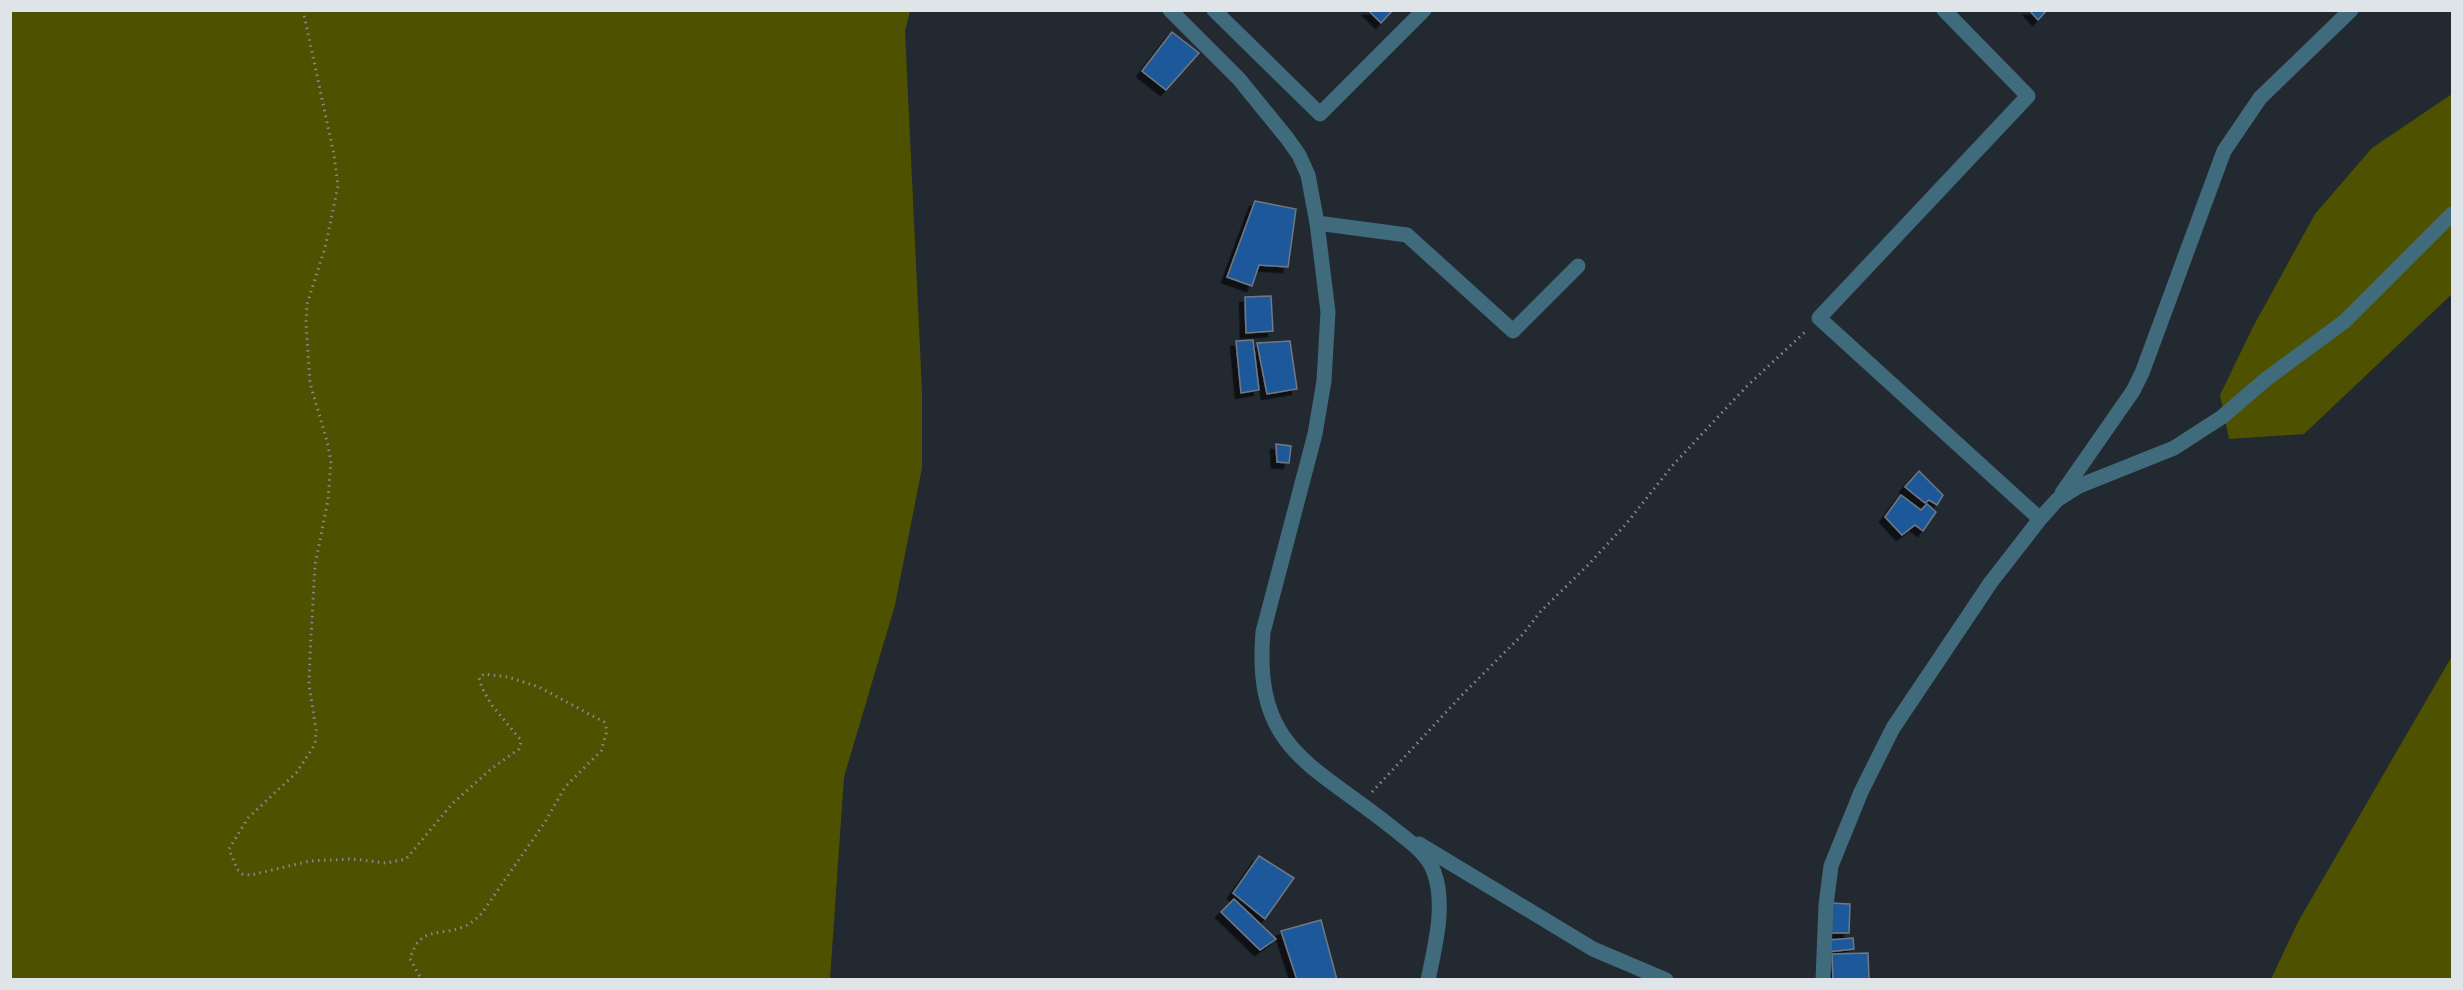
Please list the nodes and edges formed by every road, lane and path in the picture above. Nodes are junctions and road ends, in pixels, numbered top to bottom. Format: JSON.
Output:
{"nodes":[{"id":1,"x":303,"y":10,"type":"edge"},
{"id":2,"x":1170,"y":10,"type":"edge"},
{"id":3,"x":1214,"y":10,"type":"edge"},
{"id":4,"x":1424,"y":10,"type":"edge"},
{"id":5,"x":1944,"y":10,"type":"edge"},
{"id":6,"x":2352,"y":10,"type":"edge"},
{"id":7,"x":2452,"y":214,"type":"edge"},
{"id":8,"x":1317,"y":223,"type":"junction"},
{"id":9,"x":1578,"y":266,"type":"dead end"},
{"id":10,"x":1819,"y":318,"type":"junction"},
{"id":11,"x":2057,"y":501,"type":"junction"},
{"id":12,"x":2040,"y":519,"type":"junction"},
{"id":13,"x":1361,"y":805,"type":"junction"},
{"id":14,"x":1391,"y":827,"type":"junction"},
{"id":15,"x":424,"y":980,"type":"edge"},
{"id":16,"x":1428,"y":980,"type":"edge"},
{"id":17,"x":1666,"y":980,"type":"edge"},
{"id":18,"x":1823,"y":980,"type":"edge"}],
"edges":[{"from":1,"to":15,"type":"path"},
{"from":2,"to":8,"type":"street"},
{"from":3,"to":4,"type":"street"},
{"from":5,"to":10,"type":"street"},
{"from":6,"to":11,"type":"street"},
{"from":7,"to":11,"type":"street"},
{"from":8,"to":9,"type":"street"},
{"from":8,"to":13,"type":"street"},
{"from":10,"to":12,"type":"street"},
{"from":10,"to":13,"type":"path"},
{"from":11,"to":12,"type":"street"},
{"from":12,"to":18,"type":"street"},
{"from":13,"to":14,"type":"street"},
{"from":14,"to":16,"type":"street"},
{"from":14,"to":17,"type":"street"}]}
